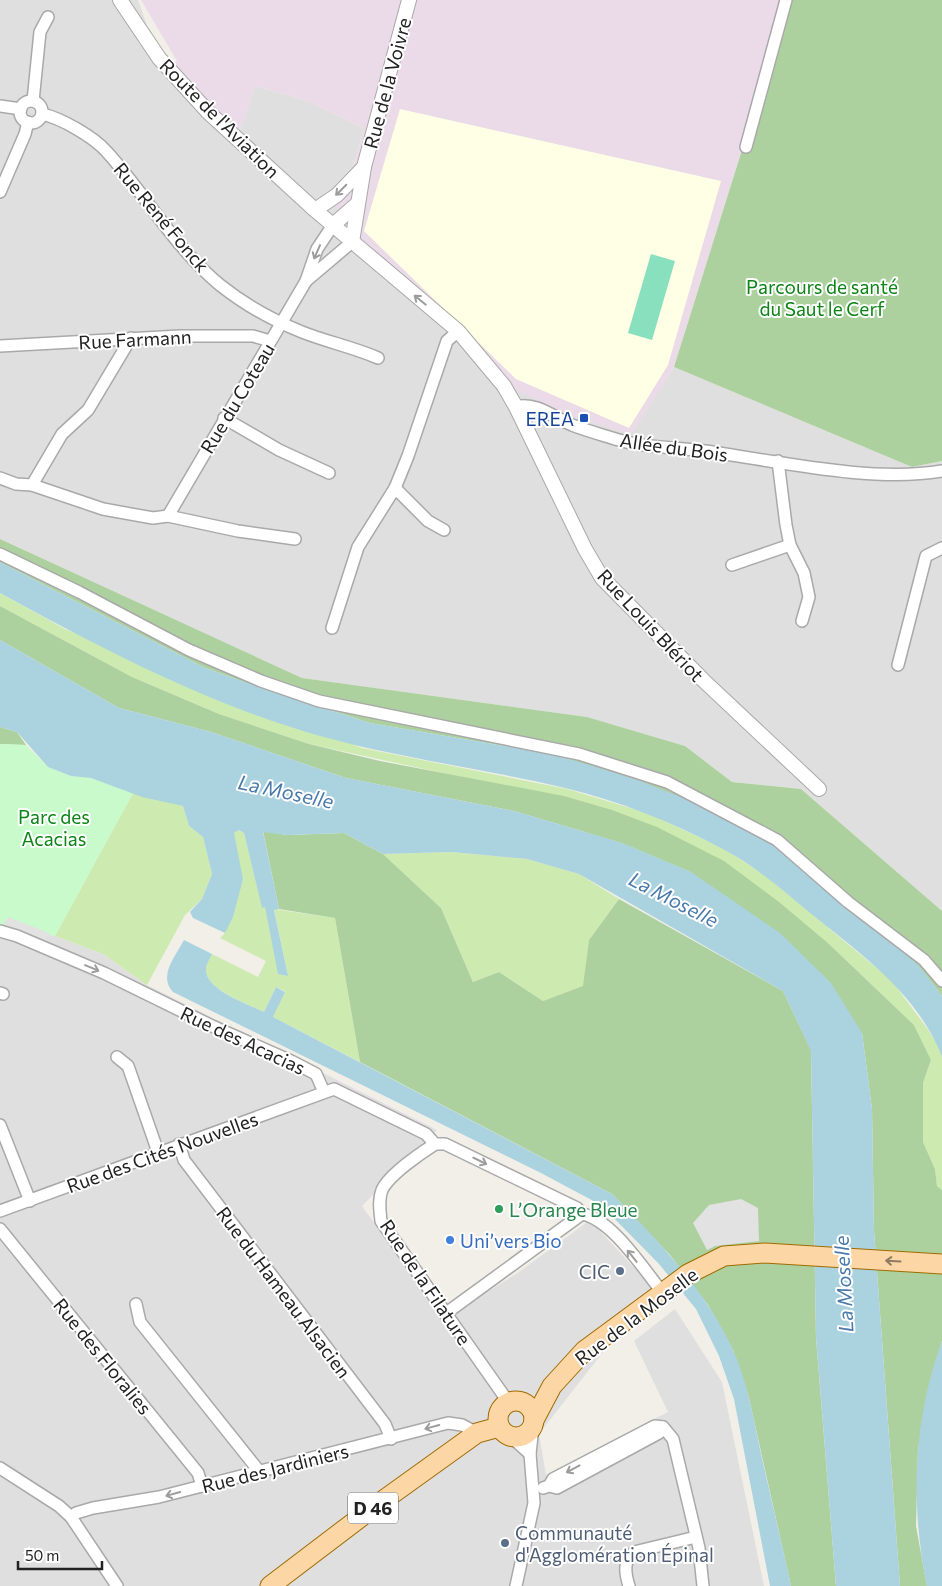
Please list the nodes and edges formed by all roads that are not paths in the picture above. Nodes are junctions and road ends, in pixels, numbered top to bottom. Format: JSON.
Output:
{"nodes":[{"id":1,"x":120,"y":0,"type":"edge"},
{"id":2,"x":410,"y":0,"type":"edge"},
{"id":3,"x":786,"y":0,"type":"edge"},
{"id":4,"x":48,"y":17,"type":"dead end"},
{"id":5,"x":33,"y":101,"type":"junction"},
{"id":6,"x":0,"y":106,"type":"edge"},
{"id":7,"x":21,"y":109,"type":"junction"},
{"id":8,"x":42,"y":114,"type":"junction"},
{"id":9,"x":28,"y":122,"type":"junction"},
{"id":10,"x":746,"y":147,"type":"dead end"},
{"id":11,"x":364,"y":167,"type":"junction"},
{"id":12,"x":0,"y":192,"type":"edge"},
{"id":13,"x":357,"y":204,"type":"junction"},
{"id":14,"x":315,"y":210,"type":"junction"},
{"id":15,"x":333,"y":226,"type":"junction"},
{"id":16,"x":352,"y":242,"type":"junction"},
{"id":17,"x":306,"y":281,"type":"junction"},
{"id":18,"x":281,"y":323,"type":"junction"},
{"id":19,"x":458,"y":331,"type":"junction"},
{"id":20,"x":131,"y":338,"type":"junction"},
{"id":21,"x":270,"y":341,"type":"junction"},
{"id":22,"x":0,"y":346,"type":"edge"},
{"id":23,"x":378,"y":358,"type":"dead end"},
{"id":24,"x":516,"y":407,"type":"junction"},
{"id":25,"x":224,"y":418,"type":"junction"},
{"id":26,"x":778,"y":461,"type":"junction"},
{"id":27,"x":942,"y":471,"type":"edge"},
{"id":28,"x":329,"y":473,"type":"dead end"},
{"id":29,"x":0,"y":478,"type":"edge"},
{"id":30,"x":32,"y":485,"type":"junction"},
{"id":31,"x":395,"y":488,"type":"junction"},
{"id":32,"x":168,"y":516,"type":"junction"},
{"id":33,"x":444,"y":530,"type":"dead end"},
{"id":34,"x":295,"y":539,"type":"dead end"},
{"id":35,"x":790,"y":545,"type":"junction"},
{"id":36,"x":942,"y":548,"type":"edge"},
{"id":37,"x":0,"y":554,"type":"edge"},
{"id":38,"x":732,"y":565,"type":"dead end"},
{"id":39,"x":802,"y":621,"type":"dead end"},
{"id":40,"x":332,"y":628,"type":"dead end"},
{"id":41,"x":898,"y":665,"type":"dead end"},
{"id":42,"x":819,"y":789,"type":"dead end"},
{"id":43,"x":0,"y":931,"type":"edge"},
{"id":44,"x":942,"y":981,"type":"edge"},
{"id":45,"x":117,"y":1057,"type":"dead end"},
{"id":46,"x":324,"y":1092,"type":"junction"},
{"id":47,"x":0,"y":1125,"type":"edge"},
{"id":48,"x":179,"y":1144,"type":"junction"},
{"id":49,"x":435,"y":1144,"type":"junction"},
{"id":50,"x":158,"y":1152,"type":"junction"},
{"id":51,"x":30,"y":1200,"type":"junction"},
{"id":52,"x":0,"y":1211,"type":"edge"},
{"id":53,"x":582,"y":1214,"type":"junction"},
{"id":54,"x":0,"y":1228,"type":"edge"},
{"id":55,"x":942,"y":1264,"type":"edge"},
{"id":56,"x":666,"y":1291,"type":"junction"},
{"id":57,"x":136,"y":1304,"type":"dead end"},
{"id":58,"x":445,"y":1314,"type":"junction"},
{"id":59,"x":552,"y":1386,"type":"junction"},
{"id":60,"x":516,"y":1403,"type":"junction"},
{"id":61,"x":533,"y":1423,"type":"junction"},
{"id":62,"x":505,"y":1431,"type":"junction"},
{"id":63,"x":478,"y":1433,"type":"junction"},
{"id":64,"x":391,"y":1439,"type":"junction"},
{"id":65,"x":530,"y":1454,"type":"junction"},
{"id":66,"x":0,"y":1468,"type":"edge"},
{"id":67,"x":259,"y":1471,"type":"junction"},
{"id":68,"x":202,"y":1486,"type":"junction"},
{"id":69,"x":535,"y":1491,"type":"junction"},
{"id":70,"x":71,"y":1517,"type":"junction"},
{"id":71,"x":696,"y":1537,"type":"junction"},
{"id":72,"x":117,"y":1586,"type":"edge"},
{"id":73,"x":270,"y":1586,"type":"edge"},
{"id":74,"x":516,"y":1586,"type":"edge"},
{"id":75,"x":629,"y":1586,"type":"edge"},
{"id":76,"x":703,"y":1586,"type":"edge"}],
"edges":[{"from":1,"to":14,"type":"street","name":"Route de l'Aviation"},
{"from":2,"to":11,"type":"street","name":"Rue de la Voivre"},
{"from":3,"to":10,"type":"street"},
{"from":4,"to":5,"type":"street"},
{"from":5,"to":7,"type":"street"},
{"from":5,"to":8,"type":"street"},
{"from":6,"to":7,"type":"street"},
{"from":7,"to":9,"type":"street"},
{"from":8,"to":9,"type":"street"},
{"from":8,"to":18,"type":"street","name":"Rue René Fonck"},
{"from":9,"to":12,"type":"street"},
{"from":11,"to":13,"type":"street","name":"Rue de la Voivre"},
{"from":11,"to":14,"type":"street","name":"Rue de la Voivre","one_way":true},
{"from":13,"to":15,"type":"street"},
{"from":13,"to":16,"type":"street","name":"Rue de la Voivre"},
{"from":14,"to":15,"type":"street","name":"Route de l'Aviation"},
{"from":15,"to":16,"type":"street","name":"Route de l'Aviation"},
{"from":15,"to":17,"type":"street","name":"Rue du Coteau","one_way":true},
{"from":16,"to":17,"type":"street","name":"Rue du Coteau"},
{"from":19,"to":16,"type":"street","name":"Rue Louis Blériot","one_way":true},
{"from":17,"to":18,"type":"street","name":"Rue du Coteau"},
{"from":18,"to":21,"type":"street","name":"Rue du Coteau"},
{"from":18,"to":23,"type":"street","name":"Rue René Fonck"},
{"from":19,"to":24,"type":"street","name":"Rue Louis Blériot"},
{"from":19,"to":31,"type":"street"},
{"from":20,"to":21,"type":"street","name":"Rue Farmann"},
{"from":20,"to":22,"type":"street","name":"Rue Farmann"},
{"from":20,"to":30,"type":"street"},
{"from":21,"to":25,"type":"street","name":"Rue du Coteau"},
{"from":24,"to":26,"type":"street","name":"Allée du Bois"},
{"from":24,"to":42,"type":"street","name":"Rue Louis Blériot"},
{"from":25,"to":28,"type":"street"},
{"from":25,"to":32,"type":"street","name":"Rue du Coteau"},
{"from":26,"to":27,"type":"street","name":"Allée du Bois"},
{"from":26,"to":35,"type":"street"},
{"from":29,"to":30,"type":"street"},
{"from":30,"to":32,"type":"street"},
{"from":31,"to":33,"type":"street"},
{"from":31,"to":40,"type":"street"},
{"from":32,"to":34,"type":"street"},
{"from":35,"to":38,"type":"street"},
{"from":35,"to":39,"type":"street"},
{"from":36,"to":41,"type":"street"},
{"from":37,"to":44,"type":"street"},
{"from":43,"to":46,"type":"street","name":"Rue des Acacias","one_way":true},
{"from":45,"to":50,"type":"street"},
{"from":46,"to":48,"type":"street","name":"Rue des Cités Nouvelles"},
{"from":46,"to":49,"type":"street","name":"Rue des Acacias"},
{"from":47,"to":51,"type":"street"},
{"from":48,"to":50,"type":"street","name":"Rue des Cités Nouvelles"},
{"from":48,"to":64,"type":"street","name":"Rue du Hameau Alsacien"},
{"from":49,"to":53,"type":"street","name":"Rue des Acacias","one_way":true},
{"from":49,"to":58,"type":"street","name":"Rue de la Filature"},
{"from":50,"to":51,"type":"street","name":"Rue des Cités Nouvelles"},
{"from":51,"to":52,"type":"street","name":"Rue des Cités Nouvelles"},
{"from":56,"to":53,"type":"street","name":"Rue des Acacias","one_way":true},
{"from":53,"to":58,"type":"street"},
{"from":54,"to":68,"type":"street","name":"Rue des Floralies"},
{"from":55,"to":56,"type":"main road","name":"Rue de la Moselle","one_way":true},
{"from":56,"to":59,"type":"main road","name":"Rue de la Moselle"},
{"from":57,"to":67,"type":"street"},
{"from":58,"to":60,"type":"street","name":"Rue de la Filature"},
{"from":59,"to":60,"type":"main road","name":"Rue de la Moselle"},
{"from":59,"to":61,"type":"main road","name":"Rue de la Moselle"},
{"from":60,"to":61,"type":"main road"},
{"from":60,"to":62,"type":"main road"},
{"from":61,"to":62,"type":"main road"},
{"from":61,"to":65,"type":"street"},
{"from":62,"to":63,"type":"main road","number":"D 46"},
{"from":62,"to":65,"type":"street"},
{"from":63,"to":64,"type":"street","name":"Rue des Jardiniers","one_way":true},
{"from":63,"to":73,"type":"main road","number":"D 46"},
{"from":64,"to":67,"type":"street","name":"Rue des Jardiniers"},
{"from":65,"to":69,"type":"street"},
{"from":66,"to":70,"type":"street"},
{"from":67,"to":68,"type":"street","name":"Rue des Jardiniers"},
{"from":68,"to":70,"type":"street","name":"Rue des Jardiniers","one_way":true},
{"from":69,"to":71,"type":"street"},
{"from":69,"to":74,"type":"street"},
{"from":70,"to":72,"type":"street"},
{"from":71,"to":75,"type":"street"},
{"from":71,"to":76,"type":"street"}]}
